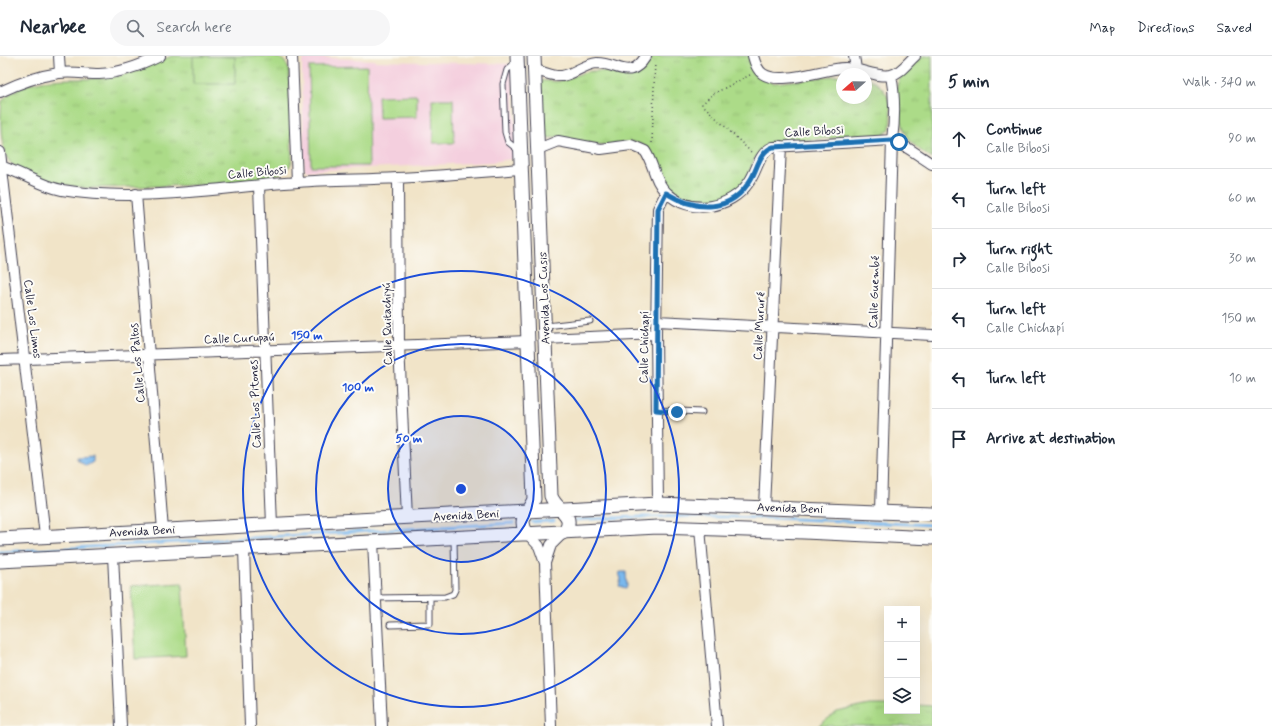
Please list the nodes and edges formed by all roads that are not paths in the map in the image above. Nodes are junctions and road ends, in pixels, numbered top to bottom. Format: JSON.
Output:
{"nodes":[{"id":1,"x":59,"y":56,"type":"edge"},
{"id":2,"x":160,"y":56,"type":"edge"},
{"id":3,"x":292,"y":56,"type":"edge"},
{"id":4,"x":534,"y":56,"type":"edge"},
{"id":5,"x":646,"y":56,"type":"edge"},
{"id":6,"x":753,"y":56,"type":"edge"},
{"id":7,"x":854,"y":56,"type":"edge"},
{"id":8,"x":915,"y":56,"type":"edge"},
{"id":9,"x":517,"y":58,"type":"edge"},
{"id":10,"x":856,"y":68,"type":"edge"},
{"id":11,"x":836,"y":69,"type":"edge"},
{"id":12,"x":534,"y":70,"type":"junction"},
{"id":13,"x":60,"y":73,"type":"junction"},
{"id":14,"x":872,"y":74,"type":"edge"},
{"id":15,"x":891,"y":75,"type":"junction"},
{"id":16,"x":0,"y":92,"type":"edge"},
{"id":17,"x":892,"y":140,"type":"junction"},
{"id":18,"x":781,"y":146,"type":"junction"},
{"id":19,"x":538,"y":149,"type":"junction"},
{"id":20,"x":0,"y":152,"type":"edge"},
{"id":21,"x":932,"y":164,"type":"edge"},
{"id":22,"x":0,"y":166,"type":"edge"},
{"id":23,"x":521,"y":169,"type":"junction"},
{"id":24,"x":398,"y":178,"type":"junction"},
{"id":25,"x":297,"y":182,"type":"junction"},
{"id":26,"x":259,"y":186,"type":"junction"},
{"id":27,"x":666,"y":193,"type":"junction"},
{"id":28,"x":136,"y":194,"type":"junction"},
{"id":29,"x":544,"y":304,"type":"junction"},
{"id":30,"x":527,"y":305,"type":"junction"},
{"id":31,"x":590,"y":321,"type":"dead end"},
{"id":32,"x":657,"y":321,"type":"junction"},
{"id":33,"x":772,"y":328,"type":"junction"},
{"id":34,"x":545,"y":333,"type":"junction"},
{"id":35,"x":656,"y":334,"type":"junction"},
{"id":36,"x":886,"y":334,"type":"junction"},
{"id":37,"x":932,"y":335,"type":"edge"},
{"id":38,"x":528,"y":341,"type":"junction"},
{"id":39,"x":400,"y":345,"type":"junction"},
{"id":40,"x":265,"y":350,"type":"junction"},
{"id":41,"x":149,"y":354,"type":"junction"},
{"id":42,"x":25,"y":359,"type":"junction"},
{"id":43,"x":0,"y":360,"type":"edge"},
{"id":44,"x":656,"y":410,"type":"junction"},
{"id":45,"x":702,"y":412,"type":"dead end"},
{"id":46,"x":551,"y":486,"type":"junction"},
{"id":47,"x":534,"y":488,"type":"junction"},
{"id":48,"x":658,"y":504,"type":"junction"},
{"id":49,"x":764,"y":507,"type":"junction"},
{"id":50,"x":562,"y":510,"type":"junction"},
{"id":51,"x":881,"y":511,"type":"junction"},
{"id":52,"x":526,"y":512,"type":"junction"},
{"id":53,"x":932,"y":514,"type":"edge"},
{"id":54,"x":407,"y":518,"type":"junction"},
{"id":55,"x":272,"y":525,"type":"junction"},
{"id":56,"x":700,"y":528,"type":"junction"},
{"id":57,"x":163,"y":530,"type":"junction"},
{"id":58,"x":563,"y":533,"type":"junction"},
{"id":59,"x":528,"y":534,"type":"junction"},
{"id":60,"x":45,"y":536,"type":"junction"},
{"id":61,"x":454,"y":537,"type":"junction"},
{"id":62,"x":932,"y":538,"type":"edge"},
{"id":63,"x":0,"y":539,"type":"edge"},
{"id":64,"x":373,"y":541,"type":"junction"},
{"id":65,"x":244,"y":549,"type":"junction"},
{"id":66,"x":113,"y":555,"type":"junction"},
{"id":67,"x":0,"y":561,"type":"edge"},
{"id":68,"x":545,"y":563,"type":"junction"},
{"id":69,"x":430,"y":597,"type":"junction"},
{"id":70,"x":375,"y":598,"type":"junction"},
{"id":71,"x":390,"y":625,"type":"dead end"},
{"id":72,"x":121,"y":726,"type":"edge"},
{"id":73,"x":250,"y":726,"type":"edge"},
{"id":74,"x":382,"y":726,"type":"edge"},
{"id":75,"x":551,"y":726,"type":"edge"},
{"id":76,"x":717,"y":726,"type":"edge"}],
"edges":[{"from":1,"to":13,"type":"street"},
{"from":2,"to":13,"type":"street"},
{"from":3,"to":25,"type":"street"},
{"from":4,"to":12,"type":"street","name":"Avenida Los Cusis"},
{"from":5,"to":12,"type":"street"},
{"from":6,"to":11,"type":"street"},
{"from":7,"to":10,"type":"street"},
{"from":8,"to":15,"type":"street"},
{"from":9,"to":23,"type":"street","name":"Avenida Los Cusis"},
{"from":12,"to":19,"type":"street","name":"Avenida Los Cusis"},
{"from":13,"to":16,"type":"street"},
{"from":14,"to":15,"type":"street"},
{"from":15,"to":17,"type":"street","name":"Calle Guembé"},
{"from":17,"to":18,"type":"street","name":"Calle Bibosi"},
{"from":17,"to":21,"type":"street"},
{"from":17,"to":36,"type":"street","name":"Calle Guembé"},
{"from":18,"to":27,"type":"street","name":"Calle Bibosi"},
{"from":18,"to":33,"type":"street","name":"Calle Mururé"},
{"from":19,"to":27,"type":"street","name":"Calle Bibosi"},
{"from":19,"to":29,"type":"street","name":"Avenida Los Cusis"},
{"from":20,"to":22,"type":"street","name":"Calle Los Limos"},
{"from":22,"to":28,"type":"street","name":"Calle Bibosi"},
{"from":22,"to":42,"type":"street","name":"Calle Los Limos"},
{"from":23,"to":24,"type":"street","name":"Calle Bibosi"},
{"from":23,"to":30,"type":"street","name":"Avenida Los Cusis"},
{"from":24,"to":25,"type":"street","name":"Calle Bibosi"},
{"from":24,"to":39,"type":"street","name":"Calle Quitachiyú"},
{"from":25,"to":26,"type":"street","name":"Calle Bibosi"},
{"from":26,"to":28,"type":"street","name":"Calle Bibosi"},
{"from":26,"to":40,"type":"street","name":"Calle Los Pitones"},
{"from":27,"to":32,"type":"street","name":"Calle Chichapí"},
{"from":28,"to":41,"type":"street","name":"Calle Los Paltos"},
{"from":29,"to":30,"type":"street"},
{"from":29,"to":34,"type":"street","name":"Avenida Los Cusis"},
{"from":30,"to":38,"type":"street","name":"Avenida Los Cusis"},
{"from":31,"to":34,"type":"lane"},
{"from":32,"to":33,"type":"street"},
{"from":32,"to":35,"type":"street","name":"Calle Chichapí"},
{"from":33,"to":36,"type":"street"},
{"from":33,"to":49,"type":"street","name":"Calle Mururé"},
{"from":34,"to":35,"type":"street"},
{"from":34,"to":46,"type":"street","name":"Avenida Los Cusis"},
{"from":35,"to":44,"type":"street","name":"Calle Chichapí"},
{"from":36,"to":37,"type":"street"},
{"from":36,"to":51,"type":"street","name":"Calle Guembé"},
{"from":38,"to":39,"type":"street","name":"Calle Curupaú"},
{"from":38,"to":47,"type":"street","name":"Avenida Los Cusis"},
{"from":39,"to":40,"type":"street","name":"Calle Curupaú"},
{"from":39,"to":54,"type":"street","name":"Calle Quitachiyú"},
{"from":40,"to":41,"type":"street","name":"Calle Curupaú"},
{"from":40,"to":55,"type":"street","name":"Calle Los Pitones"},
{"from":41,"to":42,"type":"street","name":"Calle Curupaú"},
{"from":41,"to":57,"type":"street","name":"Calle Los Paltos"},
{"from":42,"to":43,"type":"street","name":"Calle Curupaú"},
{"from":42,"to":60,"type":"street","name":"Calle Los Limos"},
{"from":44,"to":45,"type":"lane"},
{"from":44,"to":48,"type":"street","name":"Calle Chichapí"},
{"from":46,"to":47,"type":"street"},
{"from":46,"to":50,"type":"street","name":"Avenida Los Cusis"},
{"from":47,"to":52,"type":"street","name":"Avenida Los Cusis"},
{"from":48,"to":49,"type":"street","name":"Avenida Beni"},
{"from":48,"to":50,"type":"street","name":"Avenida Beni"},
{"from":49,"to":51,"type":"street","name":"Avenida Beni"},
{"from":50,"to":52,"type":"street","name":"Avenida Beni"},
{"from":50,"to":58,"type":"street","name":"Avenida Los Cusis"},
{"from":51,"to":53,"type":"street","name":"Avenida Beni"},
{"from":52,"to":54,"type":"street","name":"Avenida Beni"},
{"from":52,"to":59,"type":"street","name":"Avenida Los Cusis"},
{"from":54,"to":55,"type":"street","name":"Avenida Beni"},
{"from":55,"to":57,"type":"street","name":"Avenida Beni"},
{"from":56,"to":58,"type":"street","name":"Avenida Beni"},
{"from":56,"to":62,"type":"street","name":"Avenida Beni"},
{"from":56,"to":76,"type":"street"},
{"from":57,"to":60,"type":"street","name":"Avenida Beni"},
{"from":58,"to":59,"type":"street","name":"Avenida Beni"},
{"from":58,"to":68,"type":"street"},
{"from":59,"to":61,"type":"street","name":"Avenida Beni"},
{"from":59,"to":68,"type":"street"},
{"from":60,"to":63,"type":"street","name":"Avenida Beni"},
{"from":61,"to":64,"type":"street","name":"Avenida Beni"},
{"from":61,"to":69,"type":"lane"},
{"from":64,"to":65,"type":"street","name":"Avenida Beni"},
{"from":64,"to":70,"type":"street"},
{"from":65,"to":66,"type":"street","name":"Avenida Beni"},
{"from":65,"to":73,"type":"street"},
{"from":66,"to":67,"type":"street","name":"Avenida Beni"},
{"from":66,"to":72,"type":"street"},
{"from":68,"to":75,"type":"street"},
{"from":69,"to":70,"type":"lane"},
{"from":69,"to":71,"type":"lane"},
{"from":70,"to":74,"type":"street"}]}
